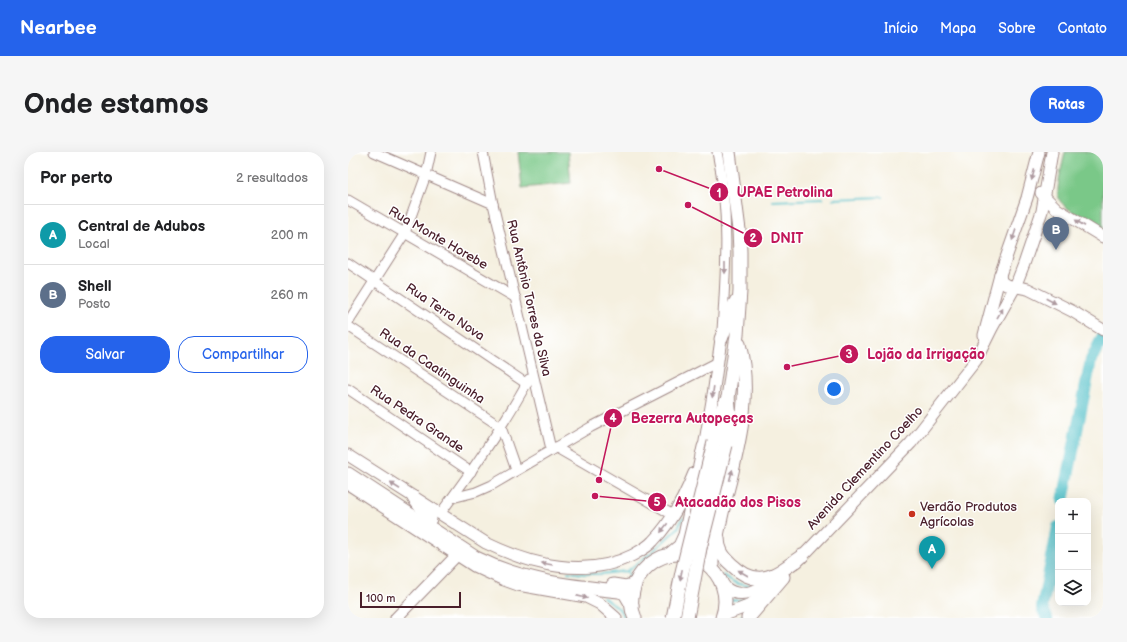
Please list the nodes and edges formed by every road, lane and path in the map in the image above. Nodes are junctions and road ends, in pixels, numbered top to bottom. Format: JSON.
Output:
{"nodes":[{"id":1,"x":374,"y":152,"type":"edge"},
{"id":2,"x":431,"y":152,"type":"edge"},
{"id":3,"x":483,"y":152,"type":"edge"},
{"id":4,"x":1039,"y":152,"type":"edge"},
{"id":5,"x":1052,"y":152,"type":"edge"},
{"id":6,"x":722,"y":154,"type":"edge"},
{"id":7,"x":426,"y":175,"type":"junction"},
{"id":8,"x":1044,"y":195,"type":"junction"},
{"id":9,"x":1027,"y":198,"type":"junction"},
{"id":10,"x":348,"y":200,"type":"edge"},
{"id":11,"x":493,"y":204,"type":"junction"},
{"id":12,"x":405,"y":233,"type":"junction"},
{"id":13,"x":1103,"y":237,"type":"edge"},
{"id":14,"x":348,"y":264,"type":"edge"},
{"id":15,"x":1000,"y":275,"type":"junction"},
{"id":16,"x":374,"y":280,"type":"junction"},
{"id":17,"x":1015,"y":287,"type":"junction"},
{"id":18,"x":740,"y":291,"type":"junction"},
{"id":19,"x":516,"y":298,"type":"junction"},
{"id":20,"x":348,"y":322,"type":"edge"},
{"id":21,"x":348,"y":326,"type":"edge"},
{"id":22,"x":1103,"y":330,"type":"edge"},
{"id":23,"x":737,"y":335,"type":"junction"},
{"id":24,"x":721,"y":339,"type":"junction"},
{"id":25,"x":976,"y":360,"type":"junction"},
{"id":26,"x":718,"y":362,"type":"junction"},
{"id":27,"x":533,"y":372,"type":"junction"},
{"id":28,"x":526,"y":384,"type":"junction"},
{"id":29,"x":348,"y":389,"type":"edge"},
{"id":30,"x":501,"y":427,"type":"junction"},
{"id":31,"x":714,"y":444,"type":"junction"},
{"id":32,"x":553,"y":448,"type":"junction"},
{"id":33,"x":348,"y":455,"type":"edge"},
{"id":34,"x":348,"y":465,"type":"edge"},
{"id":35,"x":516,"y":470,"type":"junction"},
{"id":36,"x":471,"y":472,"type":"junction"},
{"id":37,"x":348,"y":474,"type":"edge"},
{"id":38,"x":348,"y":484,"type":"edge"},
{"id":39,"x":414,"y":498,"type":"joint"},
{"id":40,"x":452,"y":498,"type":"junction"},
{"id":41,"x":673,"y":515,"type":"junction"},
{"id":42,"x":435,"y":517,"type":"junction"},
{"id":43,"x":718,"y":534,"type":"junction"},
{"id":44,"x":669,"y":554,"type":"junction"},
{"id":45,"x":457,"y":555,"type":"junction"},
{"id":46,"x":802,"y":556,"type":"junction"},
{"id":47,"x":712,"y":568,"type":"junction"},
{"id":48,"x":508,"y":572,"type":"junction"},
{"id":49,"x":491,"y":574,"type":"junction"},
{"id":50,"x":783,"y":577,"type":"junction"},
{"id":51,"x":721,"y":580,"type":"junction"},
{"id":52,"x":634,"y":584,"type":"junction"},
{"id":53,"x":632,"y":605,"type":"junction"},
{"id":54,"x":722,"y":617,"type":"edge"},
{"id":55,"x":396,"y":618,"type":"edge"},
{"id":56,"x":616,"y":618,"type":"edge"},
{"id":57,"x":635,"y":618,"type":"edge"},
{"id":58,"x":673,"y":618,"type":"edge"},
{"id":59,"x":687,"y":618,"type":"edge"},
{"id":60,"x":748,"y":618,"type":"edge"}],
"edges":[{"from":1,"to":7,"type":"street"},
{"from":2,"to":7,"type":"street"},
{"from":3,"to":11,"type":"street","name":"Rua Antônio Torres da Silva"},
{"from":4,"to":9,"type":"main road","name":"Avenida Clementino Coelho","one_way":true},
{"from":5,"to":8,"type":"main road"},
{"from":6,"to":18,"type":"highway"},
{"from":6,"to":24,"type":"street","one_way":true},
{"from":7,"to":11,"type":"street"},
{"from":7,"to":12,"type":"street"},
{"from":8,"to":9,"type":"main road"},
{"from":13,"to":8,"type":"main road","one_way":true},
{"from":8,"to":17,"type":"main road","name":"Avenida Clementino Coelho"},
{"from":9,"to":15,"type":"main road","name":"Avenida Clementino Coelho","one_way":true},
{"from":10,"to":12,"type":"street","name":"Rua Monte Horebe"},
{"from":11,"to":19,"type":"street","name":"Rua Antônio Torres da Silva"},
{"from":12,"to":16,"type":"street"},
{"from":12,"to":19,"type":"street","name":"Rua Monte Horebe"},
{"from":14,"to":16,"type":"street","name":"Rua Terra Nova"},
{"from":15,"to":17,"type":"main road"},
{"from":15,"to":25,"type":"main road","name":"Avenida Clementino Coelho"},
{"from":16,"to":20,"type":"street"},
{"from":16,"to":28,"type":"street","name":"Rua Terra Nova"},
{"from":17,"to":22,"type":"main road","one_way":true},
{"from":25,"to":17,"type":"main road","name":"Avenida Clementino Coelho","one_way":true},
{"from":18,"to":23,"type":"highway"},
{"from":18,"to":24,"type":"highway"},
{"from":19,"to":27,"type":"street","name":"Rua Antônio Torres da Silva"},
{"from":21,"to":30,"type":"street","name":"Rua da Caatinguinha"},
{"from":23,"to":31,"type":"highway"},
{"from":43,"to":23,"type":"highway","one_way":true},
{"from":24,"to":26,"type":"main road"},
{"from":25,"to":46,"type":"main road","name":"Avenida Clementino Coelho"},
{"from":26,"to":31,"type":"main road","one_way":true},
{"from":26,"to":32,"type":"street"},
{"from":27,"to":28,"type":"street"},
{"from":27,"to":32,"type":"street","name":"Rua Antônio Torres da Silva"},
{"from":28,"to":30,"type":"street"},
{"from":29,"to":36,"type":"street","name":"Rua Pedra Grande"},
{"from":30,"to":35,"type":"street"},
{"from":30,"to":36,"type":"street"},
{"from":31,"to":41,"type":"main road"},
{"from":31,"to":44,"type":"highway"},
{"from":31,"to":58,"type":"highway","one_way":true,"bridge":true},
{"from":31,"to":59,"type":"highway","bridge":true},
{"from":32,"to":35,"type":"street"},
{"from":32,"to":41,"type":"street"},
{"from":39,"to":33,"type":"main road","one_way":true},
{"from":34,"to":42,"type":"highway"},
{"from":35,"to":40,"type":"street"},
{"from":36,"to":40,"type":"street"},
{"from":37,"to":48,"type":"highway"},
{"from":38,"to":45,"type":"main road"},
{"from":39,"to":42,"type":"highway"},
{"from":40,"to":42,"type":"street"},
{"from":41,"to":42,"type":"main road","one_way":true},
{"from":42,"to":52,"type":"highway"},
{"from":46,"to":43,"type":"highway","one_way":true},
{"from":43,"to":47,"type":"highway"},
{"from":44,"to":47,"type":"highway"},
{"from":44,"to":52,"type":"highway"},
{"from":45,"to":49,"type":"main road"},
{"from":45,"to":55,"type":"main road"},
{"from":46,"to":50,"type":"main road","name":"Avenida Clementino Coelho"},
{"from":46,"to":51,"type":"main road","name":"Avenida Clementino Coelho"},
{"from":47,"to":51,"type":"highway"},
{"from":48,"to":49,"type":"highway"},
{"from":48,"to":53,"type":"highway"},
{"from":49,"to":56,"type":"main road","one_way":true},
{"from":50,"to":54,"type":"main road","name":"Avenida Clementino Coelho"},
{"from":50,"to":60,"type":"highway"},
{"from":51,"to":54,"type":"highway"},
{"from":52,"to":53,"type":"highway"},
{"from":53,"to":57,"type":"highway"}]}
